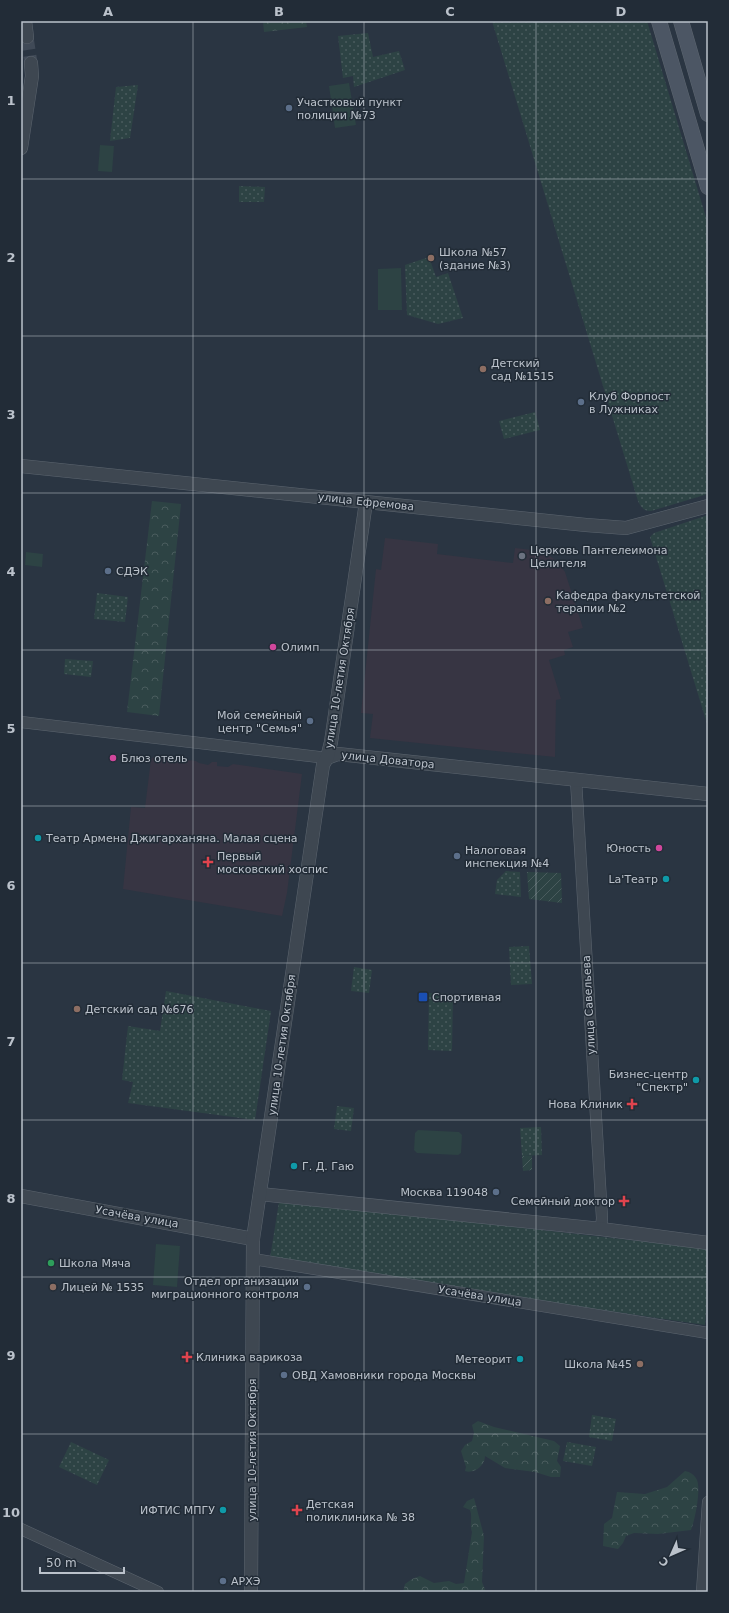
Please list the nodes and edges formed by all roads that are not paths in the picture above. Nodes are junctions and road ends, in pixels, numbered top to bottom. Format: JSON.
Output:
{"nodes":[{"id":1,"x":25,"y":21,"type":"edge"},
{"id":2,"x":659,"y":21,"type":"edge"},
{"id":3,"x":680,"y":21,"type":"edge"},
{"id":4,"x":27,"y":37,"type":"tunnel mouth"},
{"id":5,"x":30,"y":63,"type":"tunnel mouth"},
{"id":6,"x":708,"y":114,"type":"edge"},
{"id":7,"x":21,"y":148,"type":"edge"},
{"id":8,"x":708,"y":187,"type":"edge"},
{"id":9,"x":21,"y":466,"type":"edge"},
{"id":10,"x":366,"y":502,"type":"junction"},
{"id":11,"x":708,"y":506,"type":"edge"},
{"id":12,"x":21,"y":722,"type":"edge"},
{"id":13,"x":327,"y":758,"type":"junction"},
{"id":14,"x":576,"y":780,"type":"junction"},
{"id":15,"x":708,"y":794,"type":"edge"},
{"id":16,"x":260,"y":1194,"type":"junction"},
{"id":17,"x":21,"y":1196,"type":"edge"},
{"id":18,"x":601,"y":1229,"type":"junction"},
{"id":19,"x":253,"y":1239,"type":"junction"},
{"id":20,"x":708,"y":1243,"type":"edge"},
{"id":21,"x":252,"y":1259,"type":"junction"},
{"id":22,"x":708,"y":1333,"type":"edge"},
{"id":23,"x":708,"y":1502,"type":"edge"},
{"id":24,"x":21,"y":1529,"type":"edge"},
{"id":25,"x":158,"y":1592,"type":"edge"},
{"id":26,"x":251,"y":1592,"type":"edge"},
{"id":27,"x":702,"y":1592,"type":"edge"}],
"edges":[{"from":1,"to":4,"type":"street"},
{"from":2,"to":8,"type":"main road"},
{"from":3,"to":6,"type":"main road"},
{"from":5,"to":7,"type":"street"},
{"from":9,"to":10,"type":"street","name":"улица Ефремова"},
{"from":10,"to":11,"type":"street","name":"улица Ефремова"},
{"from":10,"to":13,"type":"street","name":"улица 10-летия Октября"},
{"from":12,"to":13,"type":"street","name":"улица Доватора"},
{"from":13,"to":14,"type":"street","name":"улица Доватора"},
{"from":13,"to":16,"type":"street","name":"улица 10-летия Октября"},
{"from":14,"to":15,"type":"street","name":"улица Доватора"},
{"from":14,"to":18,"type":"street","name":"улица Савельева"},
{"from":16,"to":18,"type":"street"},
{"from":16,"to":19,"type":"street","name":"улица 10-летия Октября"},
{"from":17,"to":19,"type":"street","name":"Усачёва улица"},
{"from":18,"to":20,"type":"street"},
{"from":19,"to":21,"type":"street","name":"улица 10-летия Октября"},
{"from":21,"to":22,"type":"street","name":"Усачёва улица"},
{"from":21,"to":26,"type":"street","name":"улица 10-летия Октября"},
{"from":23,"to":27,"type":"street"},
{"from":24,"to":25,"type":"street"}]}
